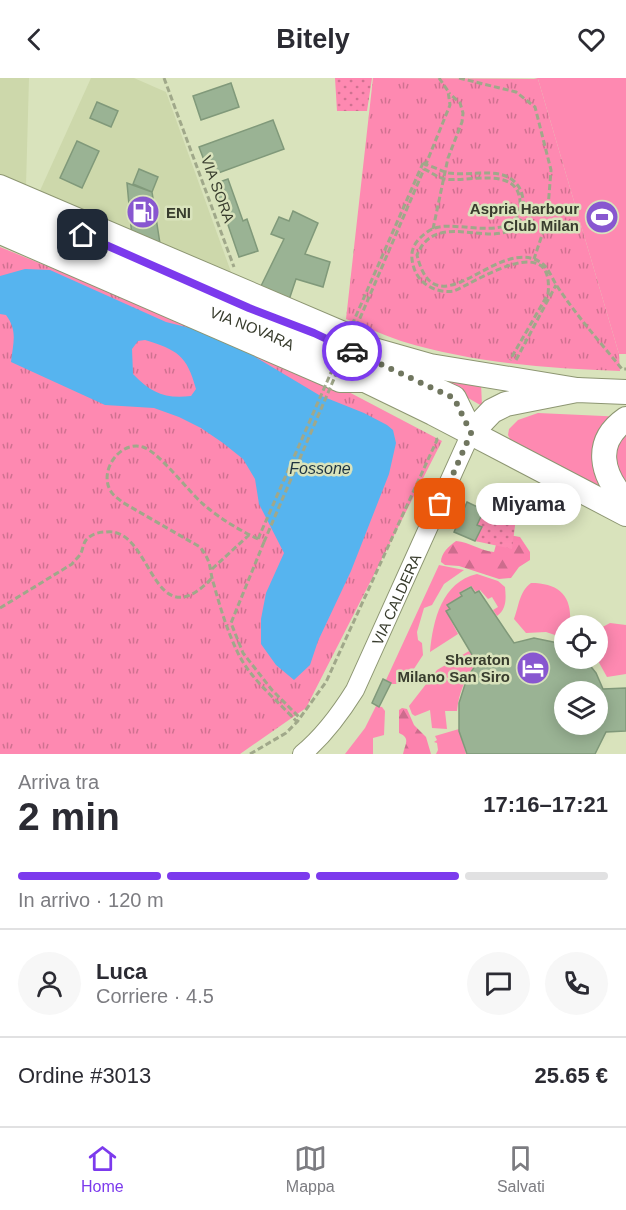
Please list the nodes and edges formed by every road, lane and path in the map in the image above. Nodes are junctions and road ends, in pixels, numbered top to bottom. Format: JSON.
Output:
{"nodes":[{"id":1,"x":164,"y":78,"type":"edge"},
{"id":2,"x":439,"y":78,"type":"edge"},
{"id":3,"x":459,"y":78,"type":"edge"},
{"id":4,"x":448,"y":91,"type":"junction"},
{"id":5,"x":425,"y":164,"type":"junction"},
{"id":6,"x":424,"y":169,"type":"junction"},
{"id":7,"x":445,"y":171,"type":"junction"},
{"id":8,"x":443,"y":179,"type":"junction"},
{"id":9,"x":0,"y":184,"type":"edge"},
{"id":10,"x":0,"y":198,"type":"edge"},
{"id":11,"x":0,"y":221,"type":"edge"},
{"id":12,"x":433,"y":229,"type":"junction"},
{"id":13,"x":0,"y":235,"type":"edge"},
{"id":14,"x":534,"y":259,"type":"junction"},
{"id":15,"x":235,"y":270,"type":"dead end"},
{"id":16,"x":556,"y":285,"type":"junction"},
{"id":17,"x":314,"y":333,"type":"junction"},
{"id":18,"x":388,"y":355,"type":"junction"},
{"id":19,"x":343,"y":358,"type":"junction"},
{"id":20,"x":506,"y":367,"type":"dead end"},
{"id":21,"x":511,"y":368,"type":"dead end"},
{"id":22,"x":626,"y":369,"type":"edge"},
{"id":23,"x":371,"y":383,"type":"junction"},
{"id":24,"x":577,"y":390,"type":"junction"},
{"id":25,"x":626,"y":392,"type":"edge"},
{"id":26,"x":626,"y":419,"type":"edge"},
{"id":27,"x":471,"y":433,"type":"junction"},
{"id":28,"x":436,"y":440,"type":"dead end"},
{"id":29,"x":497,"y":456,"type":"dead end"},
{"id":30,"x":626,"y":501,"type":"edge"},
{"id":31,"x":626,"y":514,"type":"edge"},
{"id":32,"x":626,"y":526,"type":"edge"},
{"id":33,"x":249,"y":535,"type":"junction"},
{"id":34,"x":212,"y":569,"type":"junction"},
{"id":35,"x":212,"y":578,"type":"junction"},
{"id":36,"x":0,"y":608,"type":"edge"},
{"id":37,"x":298,"y":720,"type":"junction"},
{"id":38,"x":250,"y":754,"type":"edge"},
{"id":39,"x":302,"y":754,"type":"edge"}],
"edges":[{"from":1,"to":15,"type":"path","name":"VIA SORA"},
{"from":2,"to":4,"type":"path"},
{"from":3,"to":14,"type":"path"},
{"from":4,"to":5,"type":"path"},
{"from":4,"to":7,"type":"path"},
{"from":5,"to":6,"type":"path"},
{"from":5,"to":7,"type":"path"},
{"from":5,"to":33,"type":"path","bridge":true},
{"from":6,"to":8,"type":"path"},
{"from":6,"to":19,"type":"path","bridge":true},
{"from":7,"to":8,"type":"path"},
{"from":7,"to":14,"type":"path"},
{"from":8,"to":12,"type":"path"},
{"from":8,"to":12,"type":"path"},
{"from":9,"to":18,"type":"street"},
{"from":10,"to":17,"type":"main road","name":"VIA NOVARA"},
{"from":11,"to":19,"type":"main road","name":"VIA NOVARA"},
{"from":12,"to":20,"type":"path"},
{"from":13,"to":23,"type":"street"},
{"from":14,"to":16,"type":"path"},
{"from":16,"to":21,"type":"path"},
{"from":16,"to":22,"type":"path"},
{"from":17,"to":18,"type":"main road","name":"VIA NOVARA"},
{"from":17,"to":19,"type":"main road"},
{"from":18,"to":24,"type":"main road","name":"VIA NOVARA"},
{"from":19,"to":23,"type":"main road","name":"VIA NOVARA"},
{"from":19,"to":27,"type":"main road"},
{"from":19,"to":37,"type":"path","bridge":true},
{"from":23,"to":27,"type":"main road","name":"VIA NOVARA"},
{"from":24,"to":25,"type":"main road"},
{"from":24,"to":27,"type":"main road"},
{"from":26,"to":30,"type":"main road"},
{"from":27,"to":31,"type":"main road","name":"VIA NOVARA"},
{"from":27,"to":39,"type":"street","name":"VIA CALDERA"},
{"from":28,"to":37,"type":"path"},
{"from":29,"to":32,"type":"street"},
{"from":33,"to":34,"type":"path"},
{"from":33,"to":34,"type":"path"},
{"from":34,"to":35,"type":"path"},
{"from":35,"to":36,"type":"path"},
{"from":35,"to":37,"type":"path"},
{"from":37,"to":38,"type":"path"}]}
